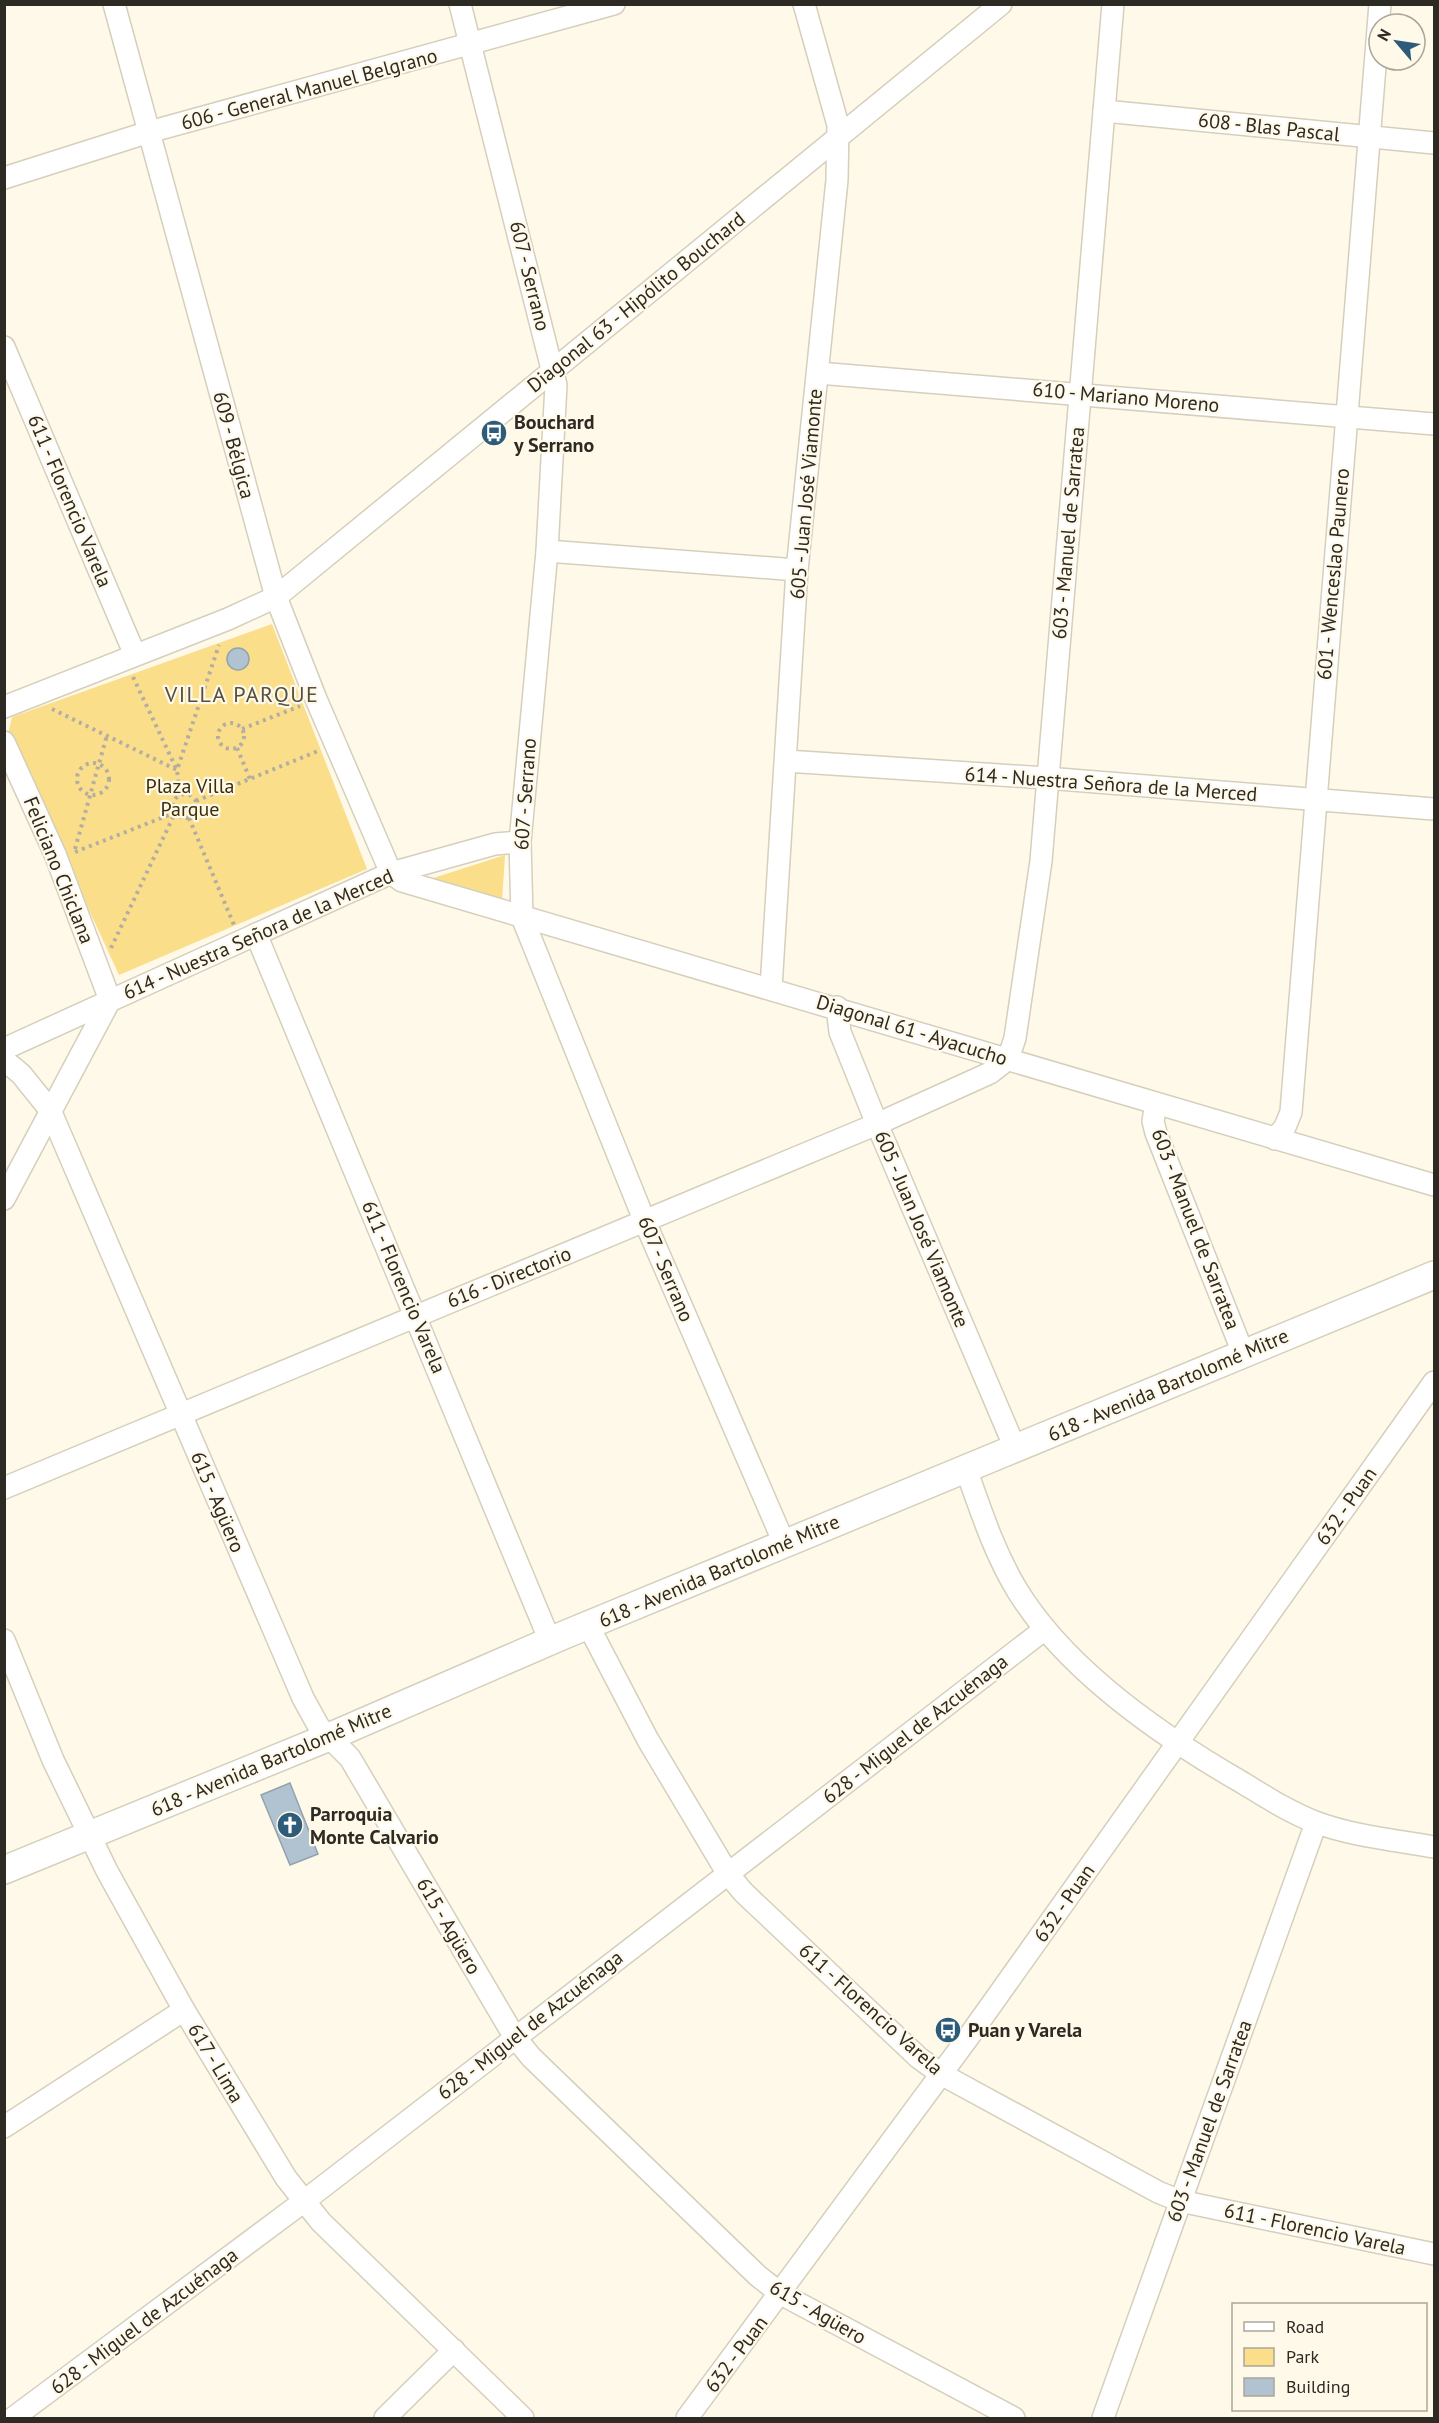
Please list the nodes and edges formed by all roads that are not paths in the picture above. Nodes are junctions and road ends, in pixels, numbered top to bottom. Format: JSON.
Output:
{"nodes":[{"id":1,"x":114,"y":4,"type":"edge"},
{"id":2,"x":459,"y":4,"type":"edge"},
{"id":3,"x":614,"y":4,"type":"edge"},
{"id":4,"x":804,"y":4,"type":"edge"},
{"id":5,"x":1001,"y":4,"type":"edge"},
{"id":6,"x":1113,"y":4,"type":"edge"},
{"id":7,"x":1380,"y":4,"type":"edge"},
{"id":8,"x":471,"y":46,"type":"junction"},
{"id":9,"x":1104,"y":111,"type":"junction"},
{"id":10,"x":149,"y":132,"type":"junction"},
{"id":11,"x":838,"y":138,"type":"junction"},
{"id":12,"x":1369,"y":138,"type":"junction"},
{"id":13,"x":1434,"y":144,"type":"edge"},
{"id":14,"x":4,"y":178,"type":"edge"},
{"id":15,"x":4,"y":347,"type":"edge"},
{"id":16,"x":553,"y":369,"type":"junction"},
{"id":17,"x":818,"y":374,"type":"junction"},
{"id":18,"x":1080,"y":393,"type":"junction"},
{"id":19,"x":1346,"y":415,"type":"junction"},
{"id":20,"x":1434,"y":424,"type":"edge"},
{"id":21,"x":547,"y":551,"type":"junction"},
{"id":22,"x":797,"y":570,"type":"junction"},
{"id":23,"x":276,"y":597,"type":"junction"},
{"id":24,"x":130,"y":657,"type":"junction"},
{"id":25,"x":4,"y":707,"type":"edge"},
{"id":26,"x":4,"y":742,"type":"edge"},
{"id":27,"x":786,"y":761,"type":"junction"},
{"id":28,"x":1046,"y":778,"type":"junction"},
{"id":29,"x":1314,"y":800,"type":"junction"},
{"id":30,"x":1434,"y":809,"type":"edge"},
{"id":31,"x":520,"y":842,"type":"junction"},
{"id":32,"x":391,"y":873,"type":"junction"},
{"id":33,"x":522,"y":917,"type":"junction"},
{"id":34,"x":248,"y":938,"type":"junction"},
{"id":35,"x":771,"y":988,"type":"junction"},
{"id":36,"x":110,"y":1000,"type":"junction"},
{"id":37,"x":837,"y":1007,"type":"junction"},
{"id":38,"x":4,"y":1049,"type":"edge"},
{"id":39,"x":1008,"y":1059,"type":"junction"},
{"id":40,"x":4,"y":1060,"type":"edge"},
{"id":41,"x":1156,"y":1104,"type":"junction"},
{"id":42,"x":50,"y":1110,"type":"junction"},
{"id":43,"x":877,"y":1124,"type":"junction"},
{"id":44,"x":1275,"y":1139,"type":"junction"},
{"id":45,"x":1434,"y":1185,"type":"edge"},
{"id":46,"x":4,"y":1199,"type":"edge"},
{"id":47,"x":645,"y":1222,"type":"junction"},
{"id":48,"x":1434,"y":1275,"type":"edge"},
{"id":49,"x":416,"y":1315,"type":"junction"},
{"id":50,"x":1243,"y":1353,"type":"junction"},
{"id":51,"x":1434,"y":1382,"type":"edge"},
{"id":52,"x":180,"y":1414,"type":"junction"},
{"id":53,"x":1015,"y":1448,"type":"junction"},
{"id":54,"x":966,"y":1469,"type":"junction"},
{"id":55,"x":4,"y":1488,"type":"edge"},
{"id":56,"x":784,"y":1544,"type":"junction"},
{"id":57,"x":588,"y":1625,"type":"junction"},
{"id":58,"x":1045,"y":1629,"type":"junction"},
{"id":59,"x":4,"y":1641,"type":"edge"},
{"id":60,"x":550,"y":1641,"type":"junction"},
{"id":61,"x":329,"y":1737,"type":"junction"},
{"id":62,"x":1178,"y":1743,"type":"junction"},
{"id":63,"x":1316,"y":1823,"type":"junction"},
{"id":64,"x":88,"y":1835,"type":"junction"},
{"id":65,"x":1434,"y":1847,"type":"edge"},
{"id":66,"x":4,"y":1870,"type":"edge"},
{"id":67,"x":728,"y":1874,"type":"junction"},
{"id":68,"x":184,"y":2010,"type":"junction"},
{"id":69,"x":514,"y":2036,"type":"junction"},
{"id":70,"x":941,"y":2074,"type":"junction"},
{"id":71,"x":4,"y":2127,"type":"edge"},
{"id":72,"x":1180,"y":2200,"type":"junction"},
{"id":73,"x":303,"y":2202,"type":"junction"},
{"id":74,"x":1434,"y":2254,"type":"edge"},
{"id":75,"x":781,"y":2294,"type":"junction"},
{"id":76,"x":454,"y":2350,"type":"junction"},
{"id":77,"x":13,"y":2418,"type":"edge"},
{"id":78,"x":385,"y":2418,"type":"edge"},
{"id":79,"x":523,"y":2418,"type":"edge"},
{"id":80,"x":687,"y":2418,"type":"edge"},
{"id":81,"x":1014,"y":2418,"type":"edge"},
{"id":82,"x":1103,"y":2418,"type":"edge"}],
"edges":[{"from":1,"to":10,"type":"street","name":"609 - Bélgica"},
{"from":2,"to":8,"type":"street","name":"607 - Serrano"},
{"from":3,"to":8,"type":"street","name":"606 - General Manuel Belgrano"},
{"from":4,"to":11,"type":"street","name":"605 - Juan José Viamonte"},
{"from":5,"to":11,"type":"street","name":"Diagonal 63 - Hipólito Bouchard"},
{"from":6,"to":9,"type":"street","name":"603 - Manuel de Sarratea"},
{"from":7,"to":12,"type":"street","name":"601 - Wenceslao Paunero"},
{"from":8,"to":10,"type":"street","name":"606 - General Manuel Belgrano"},
{"from":8,"to":16,"type":"street","name":"607 - Serrano"},
{"from":9,"to":12,"type":"street","name":"608 - Blas Pascal"},
{"from":9,"to":18,"type":"street","name":"603 - Manuel de Sarratea"},
{"from":10,"to":14,"type":"street","name":"606 - General Manuel Belgrano"},
{"from":10,"to":23,"type":"street","name":"609 - Bélgica"},
{"from":11,"to":16,"type":"street","name":"Diagonal 63 - Hipólito Bouchard"},
{"from":11,"to":17,"type":"street","name":"605 - Juan José Viamonte"},
{"from":12,"to":13,"type":"street","name":"608 - Blas Pascal"},
{"from":12,"to":19,"type":"street","name":"601 - Wenceslao Paunero"},
{"from":15,"to":24,"type":"street","name":"611 - Florencio Varela"},
{"from":16,"to":21,"type":"street","name":"607 - Serrano"},
{"from":16,"to":23,"type":"street","name":"Diagonal 63 - Hipólito Bouchard"},
{"from":17,"to":18,"type":"street","name":"610 - Mariano Moreno"},
{"from":17,"to":22,"type":"street","name":"605 - Juan José Viamonte"},
{"from":18,"to":19,"type":"street","name":"610 - Mariano Moreno"},
{"from":18,"to":28,"type":"street","name":"603 - Manuel de Sarratea"},
{"from":19,"to":20,"type":"street","name":"610 - Mariano Moreno"},
{"from":19,"to":29,"type":"street","name":"601 - Wenceslao Paunero"},
{"from":21,"to":22,"type":"street"},
{"from":21,"to":31,"type":"street","name":"607 - Serrano"},
{"from":22,"to":27,"type":"street","name":"605 - Juan José Viamonte"},
{"from":23,"to":24,"type":"street","name":"Diagonal 63 - Hipólito Bouchard"},
{"from":23,"to":32,"type":"street","name":"609 - Bélgica"},
{"from":24,"to":25,"type":"street","name":"Diagonal 63 - Hipólito Bouchard"},
{"from":26,"to":36,"type":"street","name":"Feliciano Chiclana"},
{"from":27,"to":28,"type":"street","name":"614 - Nuestra Señora de la Merced"},
{"from":27,"to":35,"type":"street","name":"605 - Juan José Viamonte"},
{"from":28,"to":29,"type":"street","name":"614 - Nuestra Señora de la Merced"},
{"from":28,"to":39,"type":"street","name":"603 - Manuel de Sarratea"},
{"from":29,"to":30,"type":"street","name":"614 - Nuestra Señora de la Merced"},
{"from":29,"to":44,"type":"street","name":"601 - Wenceslao Paunero"},
{"from":31,"to":32,"type":"street","name":"614 - Nuestra Señora de la Merced"},
{"from":31,"to":33,"type":"street","name":"607 - Serrano"},
{"from":32,"to":33,"type":"street","name":"Diagonal 61 - Ayacucho"},
{"from":32,"to":34,"type":"street","name":"614 - Nuestra Señora de la Merced"},
{"from":33,"to":35,"type":"street","name":"Diagonal 61 - Ayacucho"},
{"from":33,"to":47,"type":"street","name":"607 - Serrano"},
{"from":34,"to":36,"type":"street","name":"614 - Nuestra Señora de la Merced"},
{"from":34,"to":49,"type":"street","name":"611 - Florencio Varela"},
{"from":35,"to":37,"type":"street","name":"Diagonal 61 - Ayacucho"},
{"from":36,"to":38,"type":"street","name":"614 - Nuestra Señora de la Merced"},
{"from":36,"to":42,"type":"street"},
{"from":37,"to":39,"type":"street","name":"Diagonal 61 - Ayacucho"},
{"from":37,"to":43,"type":"street","name":"605 - Juan José Viamonte"},
{"from":39,"to":41,"type":"street","name":"Diagonal 61 - Ayacucho"},
{"from":39,"to":43,"type":"street","name":"616 - Directorio"},
{"from":40,"to":42,"type":"street","name":"615 - Agüero"},
{"from":41,"to":44,"type":"street","name":"Diagonal 61 - Ayacucho"},
{"from":41,"to":50,"type":"street","name":"603 - Manuel de Sarratea"},
{"from":42,"to":46,"type":"street"},
{"from":42,"to":52,"type":"street","name":"615 - Agüero"},
{"from":43,"to":47,"type":"street","name":"616 - Directorio"},
{"from":43,"to":53,"type":"street","name":"605 - Juan José Viamonte"},
{"from":44,"to":45,"type":"street","name":"Diagonal 61 - Ayacucho"},
{"from":47,"to":49,"type":"street","name":"616 - Directorio"},
{"from":47,"to":56,"type":"street","name":"607 - Serrano"},
{"from":48,"to":50,"type":"main road","name":"618 - Avenida Bartolomé Mitre"},
{"from":49,"to":52,"type":"street","name":"616 - Directorio"},
{"from":49,"to":60,"type":"street","name":"611 - Florencio Varela"},
{"from":50,"to":53,"type":"main road","name":"618 - Avenida Bartolomé Mitre"},
{"from":51,"to":62,"type":"street","name":"632 - Puan"},
{"from":52,"to":55,"type":"street","name":"616 - Directorio"},
{"from":52,"to":61,"type":"street","name":"615 - Agüero"},
{"from":53,"to":54,"type":"main road","name":"618 - Avenida Bartolomé Mitre"},
{"from":54,"to":56,"type":"main road","name":"618 - Avenida Bartolomé Mitre"},
{"from":54,"to":58,"type":"street"},
{"from":56,"to":57,"type":"main road","name":"618 - Avenida Bartolomé Mitre"},
{"from":57,"to":60,"type":"main road","name":"618 - Avenida Bartolomé Mitre"},
{"from":57,"to":67,"type":"street","name":"611 - Florencio Varela"},
{"from":58,"to":62,"type":"street"},
{"from":58,"to":67,"type":"street","name":"628 - Miguel de Azcuénaga"},
{"from":59,"to":64,"type":"street","name":"617 - Lima"},
{"from":60,"to":61,"type":"main road","name":"618 - Avenida Bartolomé Mitre"},
{"from":61,"to":64,"type":"main road","name":"618 - Avenida Bartolomé Mitre"},
{"from":61,"to":69,"type":"street","name":"615 - Agüero"},
{"from":62,"to":63,"type":"street"},
{"from":62,"to":70,"type":"street","name":"632 - Puan"},
{"from":63,"to":65,"type":"street"},
{"from":63,"to":72,"type":"street","name":"603 - Manuel de Sarratea"},
{"from":64,"to":66,"type":"main road","name":"618 - Avenida Bartolomé Mitre"},
{"from":64,"to":68,"type":"street","name":"617 - Lima"},
{"from":67,"to":69,"type":"street","name":"628 - Miguel de Azcuénaga"},
{"from":67,"to":70,"type":"street","name":"611 - Florencio Varela"},
{"from":68,"to":71,"type":"street"},
{"from":68,"to":73,"type":"street","name":"617 - Lima"},
{"from":69,"to":73,"type":"street","name":"628 - Miguel de Azcuénaga"},
{"from":69,"to":75,"type":"street","name":"615 - Agüero"},
{"from":70,"to":72,"type":"street","name":"611 - Florencio Varela"},
{"from":70,"to":75,"type":"street","name":"632 - Puan"},
{"from":72,"to":74,"type":"street","name":"611 - Florencio Varela"},
{"from":72,"to":82,"type":"street","name":"603 - Manuel de Sarratea"},
{"from":73,"to":76,"type":"street","name":"617 - Lima"},
{"from":73,"to":77,"type":"street","name":"628 - Miguel de Azcuénaga"},
{"from":75,"to":80,"type":"street","name":"632 - Puan"},
{"from":75,"to":81,"type":"street","name":"615 - Agüero"},
{"from":76,"to":78,"type":"street"},
{"from":76,"to":79,"type":"street","name":"617 - Lima"}]}
